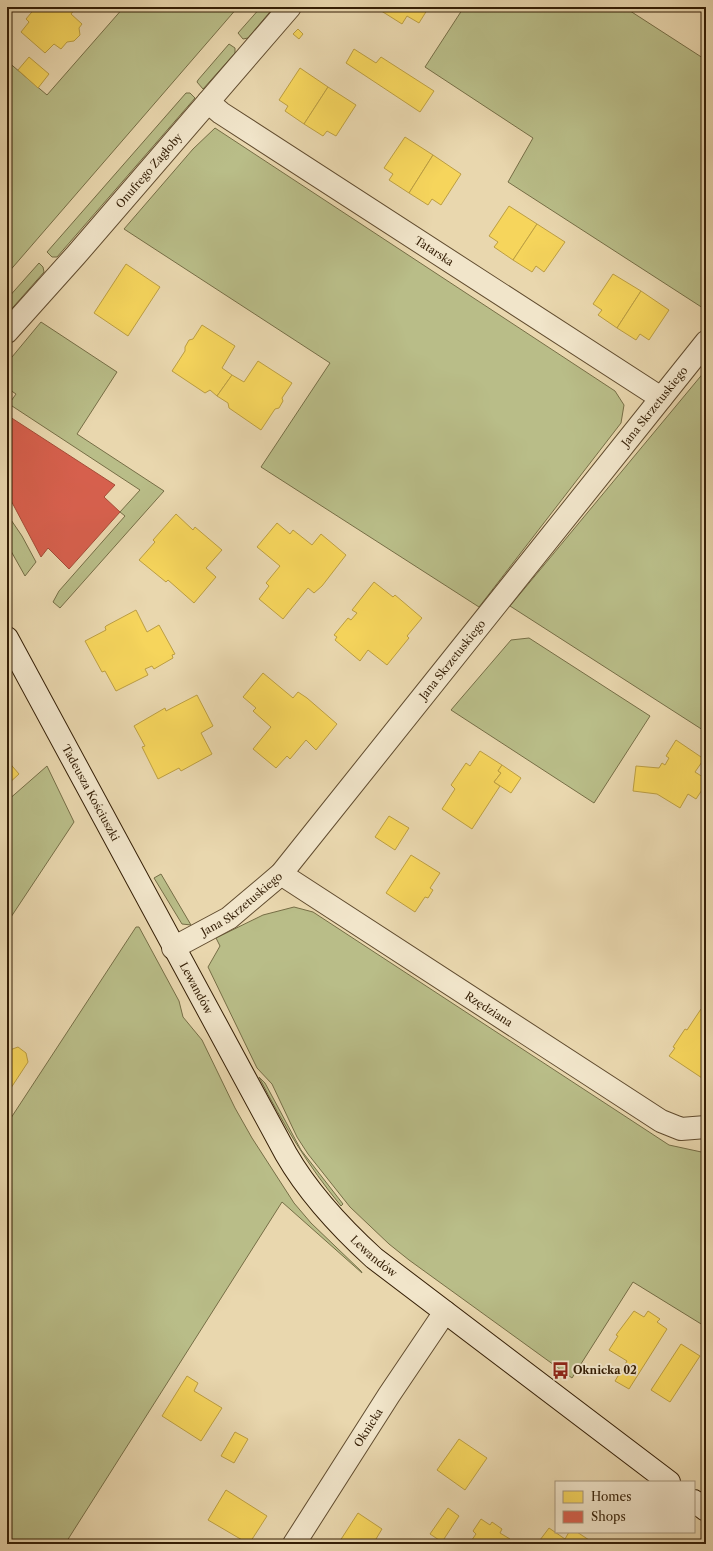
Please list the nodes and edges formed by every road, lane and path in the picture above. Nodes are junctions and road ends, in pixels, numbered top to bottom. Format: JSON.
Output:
{"nodes":[{"id":1,"x":290,"y":7,"type":"edge"},
{"id":2,"x":208,"y":102,"type":"junction"},
{"id":3,"x":7,"y":332,"type":"edge"},
{"id":4,"x":706,"y":342,"type":"edge"},
{"id":5,"x":661,"y":398,"type":"junction"},
{"id":6,"x":7,"y":638,"type":"edge"},
{"id":7,"x":281,"y":874,"type":"junction"},
{"id":8,"x":173,"y":948,"type":"junction"},
{"id":9,"x":704,"y":1127,"type":"edge"},
{"id":10,"x":445,"y":1312,"type":"junction"},
{"id":11,"x":668,"y":1481,"type":"edge"},
{"id":12,"x":695,"y":1502,"type":"edge"},
{"id":13,"x":706,"y":1510,"type":"edge"},
{"id":14,"x":294,"y":1544,"type":"edge"}],
"edges":[{"from":1,"to":2,"type":"street","name":"Onufrego Zagłoby"},
{"from":2,"to":3,"type":"street","name":"Onufrego Zagłoby"},
{"from":2,"to":5,"type":"street","name":"Tatarska"},
{"from":4,"to":5,"type":"street","name":"Jana Skrzetuskiego"},
{"from":5,"to":7,"type":"street","name":"Jana Skrzetuskiego"},
{"from":6,"to":8,"type":"street","name":"Tadeusza Kościuszki"},
{"from":7,"to":8,"type":"street","name":"Jana Skrzetuskiego"},
{"from":7,"to":9,"type":"street","name":"Rzędziana"},
{"from":8,"to":10,"type":"street","name":"Lewandów"},
{"from":10,"to":11,"type":"street","name":"Lewandów"},
{"from":10,"to":14,"type":"street","name":"Oknicka"},
{"from":12,"to":13,"type":"street"}]}
